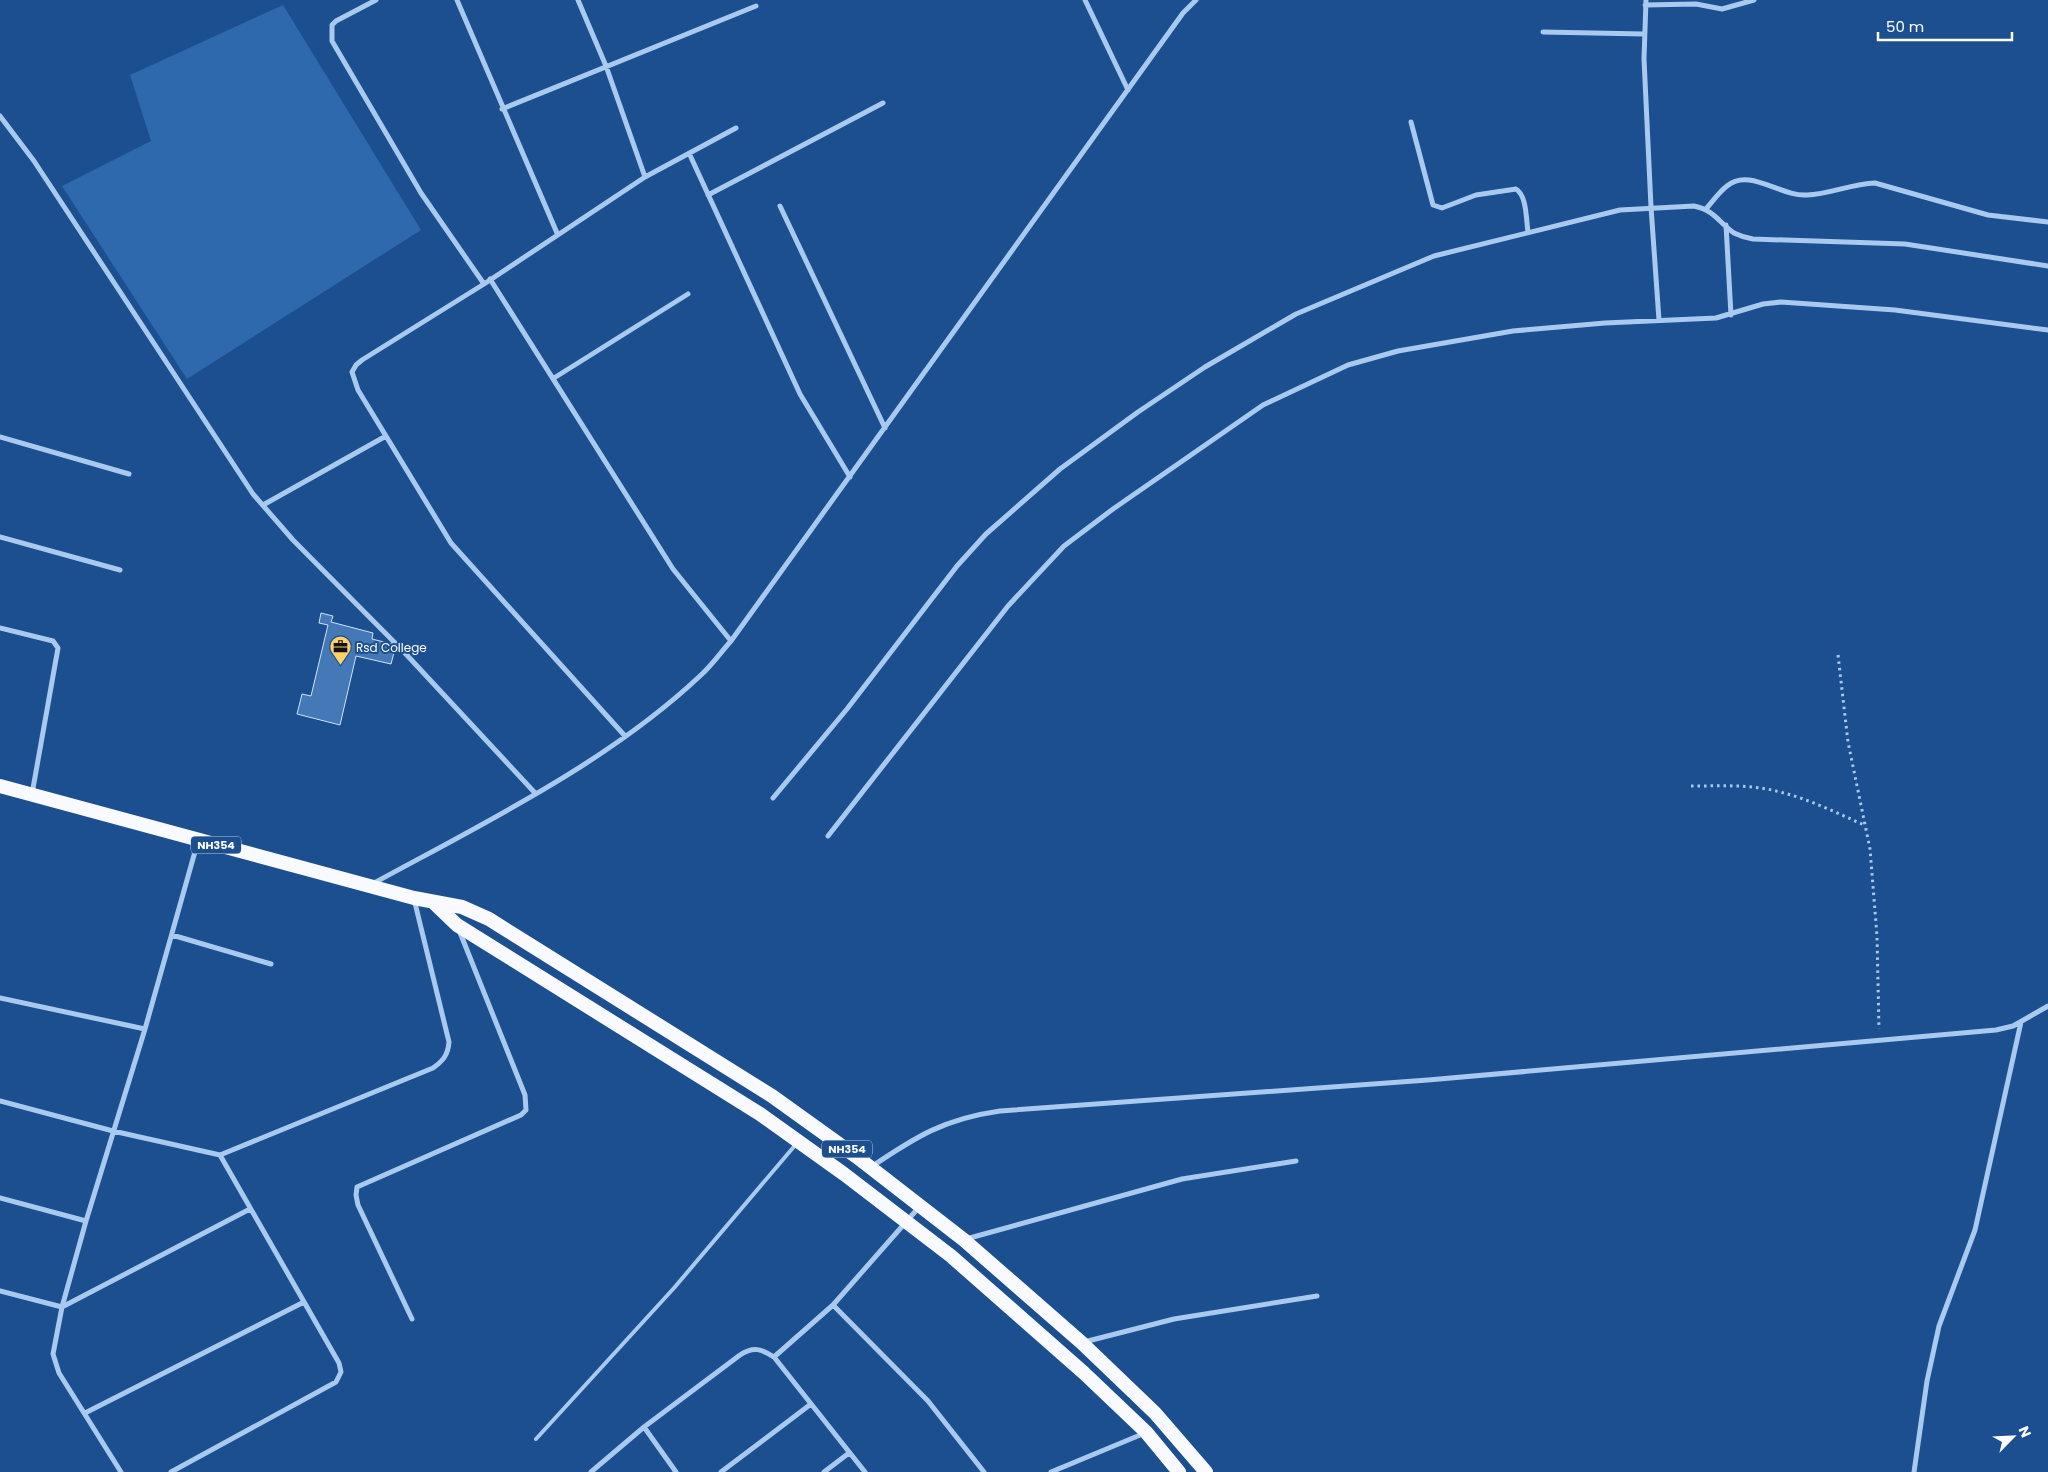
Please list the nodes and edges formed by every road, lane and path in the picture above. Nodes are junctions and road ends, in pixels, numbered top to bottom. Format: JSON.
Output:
{"nodes":[{"id":1,"x":376,"y":0,"type":"edge"},
{"id":2,"x":457,"y":0,"type":"edge"},
{"id":3,"x":578,"y":0,"type":"edge"},
{"id":4,"x":1085,"y":0,"type":"edge"},
{"id":5,"x":1196,"y":0,"type":"edge"},
{"id":6,"x":1754,"y":0,"type":"edge"},
{"id":7,"x":1645,"y":3,"type":"edge"},
{"id":8,"x":756,"y":6,"type":"dead end"},
{"id":9,"x":1543,"y":32,"type":"dead end"},
{"id":10,"x":1644,"y":34,"type":"junction"},
{"id":11,"x":606,"y":66,"type":"junction"},
{"id":12,"x":1128,"y":90,"type":"junction"},
{"id":13,"x":883,"y":103,"type":"dead end"},
{"id":14,"x":502,"y":108,"type":"junction"},
{"id":15,"x":0,"y":116,"type":"edge"},
{"id":16,"x":1411,"y":122,"type":"dead end"},
{"id":17,"x":736,"y":128,"type":"dead end"},
{"id":18,"x":689,"y":153,"type":"junction"},
{"id":19,"x":645,"y":177,"type":"junction"},
{"id":20,"x":708,"y":195,"type":"junction"},
{"id":21,"x":780,"y":206,"type":"dead end"},
{"id":22,"x":1651,"y":207,"type":"junction"},
{"id":23,"x":1706,"y":209,"type":"junction"},
{"id":24,"x":2048,"y":222,"type":"edge"},
{"id":25,"x":1726,"y":225,"type":"junction"},
{"id":26,"x":1528,"y":232,"type":"junction"},
{"id":27,"x":557,"y":233,"type":"junction"},
{"id":28,"x":2048,"y":266,"type":"edge"},
{"id":29,"x":490,"y":279,"type":"junction"},
{"id":30,"x":484,"y":284,"type":"junction"},
{"id":31,"x":688,"y":294,"type":"dead end"},
{"id":32,"x":1730,"y":315,"type":"junction"},
{"id":33,"x":1659,"y":320,"type":"junction"},
{"id":34,"x":2048,"y":330,"type":"edge"},
{"id":35,"x":554,"y":378,"type":"junction"},
{"id":36,"x":885,"y":428,"type":"junction"},
{"id":37,"x":386,"y":436,"type":"junction"},
{"id":38,"x":0,"y":437,"type":"edge"},
{"id":39,"x":129,"y":474,"type":"dead end"},
{"id":40,"x":850,"y":477,"type":"junction"},
{"id":41,"x":263,"y":505,"type":"junction"},
{"id":42,"x":0,"y":537,"type":"edge"},
{"id":43,"x":120,"y":570,"type":"dead end"},
{"id":44,"x":0,"y":628,"type":"edge"},
{"id":45,"x":730,"y":641,"type":"junction"},
{"id":46,"x":1838,"y":655,"type":"dead end"},
{"id":47,"x":625,"y":736,"type":"junction"},
{"id":48,"x":0,"y":786,"type":"edge"},
{"id":49,"x":1691,"y":786,"type":"dead end"},
{"id":50,"x":536,"y":794,"type":"junction"},
{"id":51,"x":32,"y":796,"type":"junction"},
{"id":52,"x":773,"y":798,"type":"dead end"},
{"id":53,"x":1864,"y":826,"type":"junction"},
{"id":54,"x":828,"y":836,"type":"dead end"},
{"id":55,"x":198,"y":840,"type":"junction"},
{"id":56,"x":369,"y":886,"type":"junction"},
{"id":57,"x":414,"y":898,"type":"junction"},
{"id":58,"x":433,"y":902,"type":"junction"},
{"id":59,"x":457,"y":925,"type":"junction"},
{"id":60,"x":172,"y":935,"type":"junction"},
{"id":61,"x":272,"y":964,"type":"dead end"},
{"id":62,"x":0,"y":998,"type":"edge"},
{"id":63,"x":2048,"y":1006,"type":"edge"},
{"id":64,"x":2022,"y":1022,"type":"junction"},
{"id":65,"x":146,"y":1029,"type":"junction"},
{"id":66,"x":1880,"y":1040,"type":"junction"},
{"id":67,"x":0,"y":1101,"type":"edge"},
{"id":68,"x":114,"y":1131,"type":"junction"},
{"id":69,"x":799,"y":1141,"type":"junction"},
{"id":70,"x":220,"y":1156,"type":"junction"},
{"id":71,"x":1296,"y":1160,"type":"dead end"},
{"id":72,"x":870,"y":1167,"type":"junction"},
{"id":73,"x":0,"y":1198,"type":"edge"},
{"id":74,"x":920,"y":1206,"type":"junction"},
{"id":75,"x":250,"y":1209,"type":"junction"},
{"id":76,"x":86,"y":1221,"type":"junction"},
{"id":77,"x":907,"y":1223,"type":"junction"},
{"id":78,"x":964,"y":1240,"type":"junction"},
{"id":79,"x":0,"y":1291,"type":"edge"},
{"id":80,"x":1316,"y":1296,"type":"dead end"},
{"id":81,"x":304,"y":1302,"type":"junction"},
{"id":82,"x":833,"y":1305,"type":"junction"},
{"id":83,"x":62,"y":1307,"type":"junction"},
{"id":84,"x":412,"y":1319,"type":"dead end"},
{"id":85,"x":1082,"y":1343,"type":"junction"},
{"id":86,"x":774,"y":1357,"type":"junction"},
{"id":87,"x":811,"y":1404,"type":"junction"},
{"id":88,"x":85,"y":1413,"type":"junction"},
{"id":89,"x":644,"y":1427,"type":"junction"},
{"id":90,"x":1146,"y":1432,"type":"junction"},
{"id":91,"x":536,"y":1439,"type":"dead end"},
{"id":92,"x":849,"y":1453,"type":"junction"},
{"id":93,"x":121,"y":1472,"type":"edge"},
{"id":94,"x":171,"y":1472,"type":"edge"},
{"id":95,"x":591,"y":1472,"type":"edge"},
{"id":96,"x":676,"y":1472,"type":"edge"},
{"id":97,"x":721,"y":1472,"type":"edge"},
{"id":98,"x":824,"y":1472,"type":"edge"},
{"id":99,"x":865,"y":1472,"type":"edge"},
{"id":100,"x":984,"y":1472,"type":"edge"},
{"id":101,"x":1051,"y":1472,"type":"edge"},
{"id":102,"x":1179,"y":1472,"type":"edge"},
{"id":103,"x":1206,"y":1472,"type":"edge"},
{"id":104,"x":1914,"y":1472,"type":"edge"}],
"edges":[{"from":1,"to":30,"type":"street"},
{"from":2,"to":14,"type":"street"},
{"from":3,"to":11,"type":"street"},
{"from":4,"to":12,"type":"street"},
{"from":5,"to":12,"type":"street"},
{"from":6,"to":7,"type":"street"},
{"from":7,"to":10,"type":"street"},
{"from":8,"to":11,"type":"street"},
{"from":9,"to":10,"type":"street"},
{"from":10,"to":22,"type":"street"},
{"from":11,"to":14,"type":"street"},
{"from":11,"to":19,"type":"street"},
{"from":12,"to":36,"type":"street"},
{"from":13,"to":20,"type":"street"},
{"from":14,"to":27,"type":"street"},
{"from":15,"to":41,"type":"street"},
{"from":16,"to":26,"type":"street"},
{"from":17,"to":18,"type":"street"},
{"from":18,"to":19,"type":"street"},
{"from":18,"to":20,"type":"street"},
{"from":19,"to":27,"type":"street"},
{"from":20,"to":40,"type":"street"},
{"from":21,"to":36,"type":"street"},
{"from":22,"to":23,"type":"street"},
{"from":22,"to":26,"type":"street"},
{"from":22,"to":33,"type":"street"},
{"from":23,"to":24,"type":"street"},
{"from":23,"to":25,"type":"street"},
{"from":25,"to":28,"type":"street"},
{"from":25,"to":32,"type":"street"},
{"from":26,"to":52,"type":"street"},
{"from":27,"to":29,"type":"street"},
{"from":29,"to":30,"type":"street"},
{"from":29,"to":35,"type":"street"},
{"from":30,"to":37,"type":"street"},
{"from":31,"to":35,"type":"street"},
{"from":32,"to":33,"type":"street"},
{"from":32,"to":34,"type":"street"},
{"from":33,"to":54,"type":"street"},
{"from":35,"to":45,"type":"street"},
{"from":36,"to":40,"type":"street"},
{"from":37,"to":41,"type":"street"},
{"from":37,"to":47,"type":"street"},
{"from":38,"to":39,"type":"street"},
{"from":40,"to":45,"type":"street"},
{"from":41,"to":50,"type":"street"},
{"from":42,"to":43,"type":"street"},
{"from":44,"to":51,"type":"street"},
{"from":45,"to":47,"type":"street"},
{"from":46,"to":53,"type":"path"},
{"from":47,"to":50,"type":"street"},
{"from":48,"to":51,"type":"highway","number":"NH354"},
{"from":49,"to":53,"type":"path"},
{"from":50,"to":56,"type":"street"},
{"from":51,"to":55,"type":"highway","number":"NH354"},
{"from":53,"to":66,"type":"path"},
{"from":55,"to":56,"type":"highway","number":"NH354"},
{"from":55,"to":60,"type":"street"},
{"from":56,"to":57,"type":"highway","number":"NH354"},
{"from":57,"to":58,"type":"highway","number":"NH354"},
{"from":57,"to":70,"type":"street"},
{"from":58,"to":59,"type":"highway","number":"NH354"},
{"from":58,"to":72,"type":"highway","number":"NH354"},
{"from":59,"to":69,"type":"highway","number":"NH354"},
{"from":59,"to":84,"type":"street"},
{"from":60,"to":61,"type":"street"},
{"from":60,"to":65,"type":"street"},
{"from":62,"to":65,"type":"street"},
{"from":63,"to":64,"type":"street"},
{"from":64,"to":66,"type":"street"},
{"from":64,"to":104,"type":"street"},
{"from":65,"to":68,"type":"street"},
{"from":66,"to":72,"type":"street"},
{"from":67,"to":68,"type":"street"},
{"from":68,"to":70,"type":"street"},
{"from":68,"to":76,"type":"street"},
{"from":69,"to":77,"type":"highway","number":"NH354"},
{"from":69,"to":91,"type":"lane"},
{"from":70,"to":75,"type":"street"},
{"from":71,"to":78,"type":"street"},
{"from":72,"to":74,"type":"highway","number":"NH354"},
{"from":73,"to":76,"type":"street"},
{"from":74,"to":77,"type":"street"},
{"from":74,"to":78,"type":"highway","number":"NH354"},
{"from":75,"to":81,"type":"street"},
{"from":75,"to":83,"type":"street"},
{"from":76,"to":83,"type":"street"},
{"from":77,"to":82,"type":"street"},
{"from":77,"to":90,"type":"highway","number":"NH354"},
{"from":78,"to":85,"type":"highway","number":"NH354"},
{"from":79,"to":83,"type":"street"},
{"from":80,"to":85,"type":"street"},
{"from":81,"to":88,"type":"street"},
{"from":81,"to":94,"type":"street"},
{"from":82,"to":86,"type":"street"},
{"from":82,"to":100,"type":"street"},
{"from":83,"to":88,"type":"street"},
{"from":85,"to":103,"type":"highway","number":"NH354"},
{"from":86,"to":87,"type":"street"},
{"from":86,"to":89,"type":"street"},
{"from":87,"to":92,"type":"street"},
{"from":87,"to":97,"type":"street"},
{"from":88,"to":93,"type":"street"},
{"from":89,"to":95,"type":"street"},
{"from":89,"to":96,"type":"street"},
{"from":90,"to":101,"type":"street"},
{"from":90,"to":102,"type":"highway","number":"NH354"},
{"from":92,"to":98,"type":"street"},
{"from":92,"to":99,"type":"street"}]}
